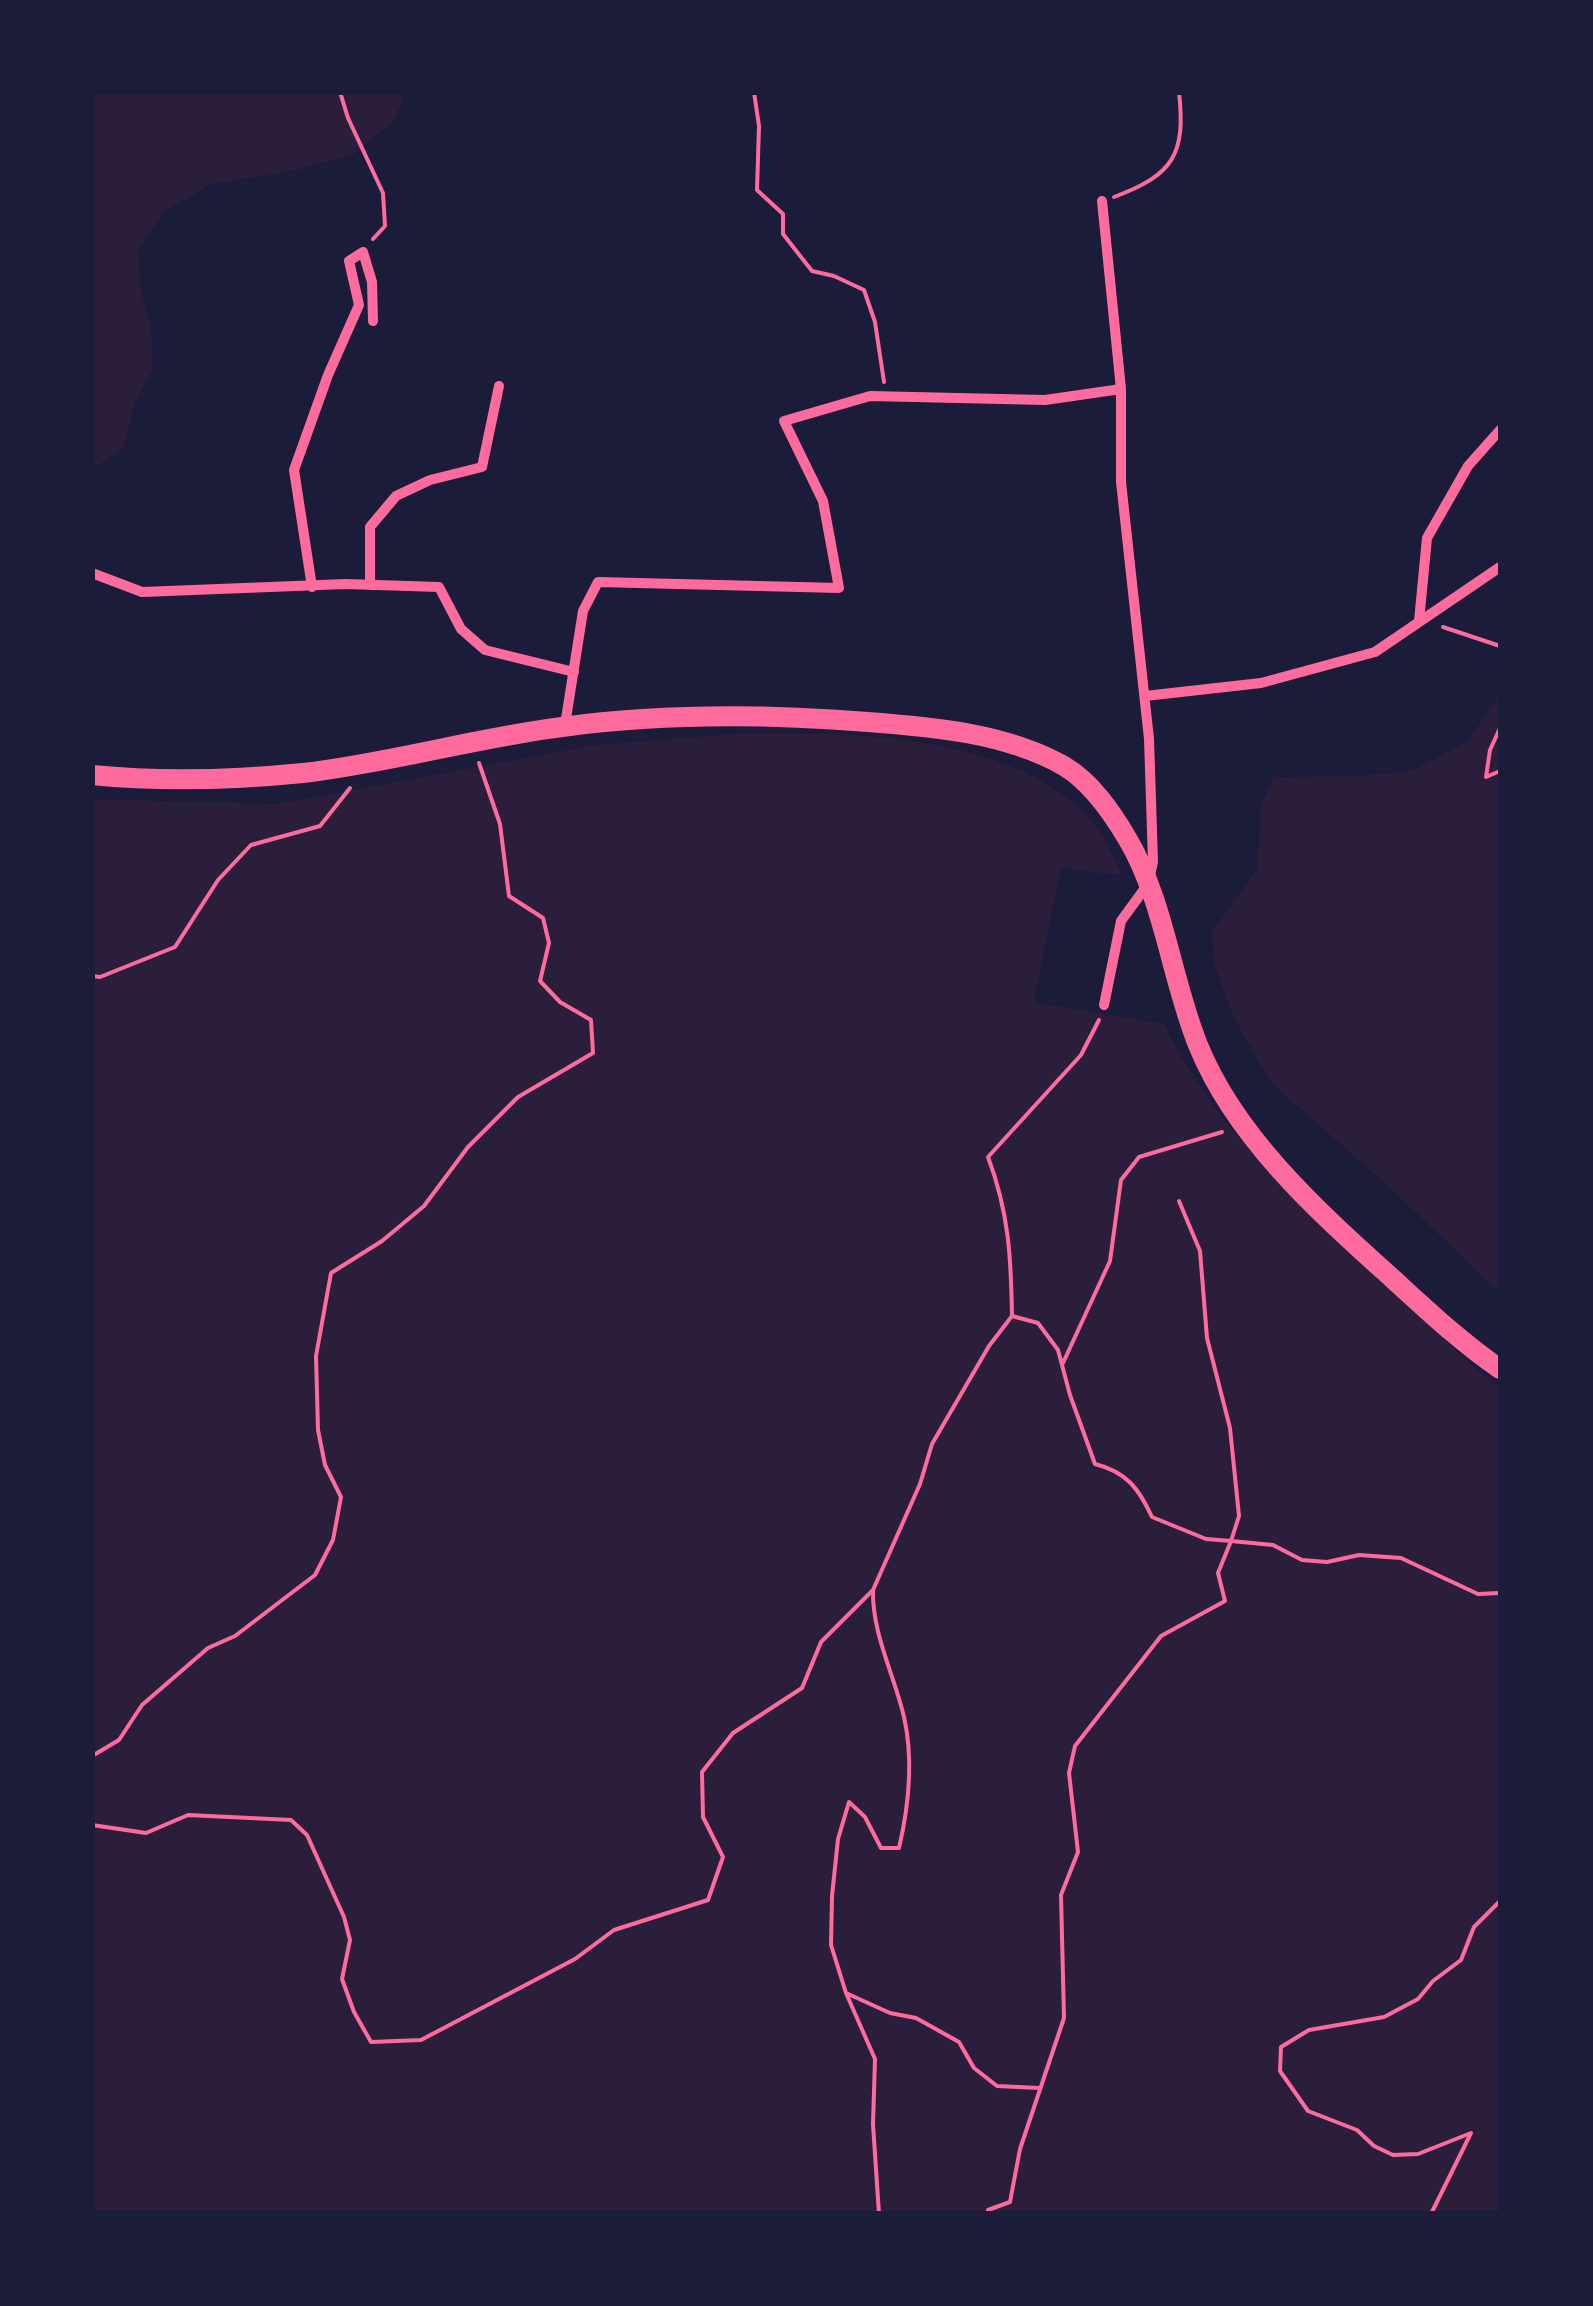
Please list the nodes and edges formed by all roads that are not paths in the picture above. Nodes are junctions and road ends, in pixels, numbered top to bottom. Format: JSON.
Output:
{"nodes":[{"id":1,"x":1102,"y":201,"type":"road end"},
{"id":2,"x":373,"y":321,"type":"dead end"},
{"id":3,"x":499,"y":386,"type":"dead end"},
{"id":4,"x":1121,"y":389,"type":"junction"},
{"id":5,"x":1500,"y":430,"type":"edge"},
{"id":6,"x":1500,"y":567,"type":"edge"},
{"id":7,"x":92,"y":573,"type":"edge"},
{"id":8,"x":370,"y":585,"type":"junction"},
{"id":9,"x":312,"y":587,"type":"junction"},
{"id":10,"x":1419,"y":621,"type":"junction"},
{"id":11,"x":574,"y":672,"type":"junction"},
{"id":12,"x":1146,"y":696,"type":"junction"},
{"id":13,"x":564,"y":726,"type":"junction"},
{"id":14,"x":92,"y":775,"type":"edge"},
{"id":15,"x":1148,"y":884,"type":"junction"},
{"id":16,"x":1104,"y":1005,"type":"road end"},
{"id":17,"x":1500,"y":1369,"type":"edge"}],
"edges":[{"from":1,"to":4,"type":"street"},
{"from":2,"to":9,"type":"street"},
{"from":3,"to":8,"type":"street"},
{"from":4,"to":11,"type":"street"},
{"from":4,"to":12,"type":"street"},
{"from":5,"to":10,"type":"street"},
{"from":6,"to":10,"type":"street"},
{"from":7,"to":9,"type":"street"},
{"from":8,"to":9,"type":"street"},
{"from":8,"to":11,"type":"street"},
{"from":10,"to":12,"type":"street"},
{"from":11,"to":13,"type":"street"},
{"from":12,"to":15,"type":"street"},
{"from":13,"to":14,"type":"main road"},
{"from":13,"to":15,"type":"main road"},
{"from":15,"to":16,"type":"street"},
{"from":15,"to":17,"type":"main road"}]}
